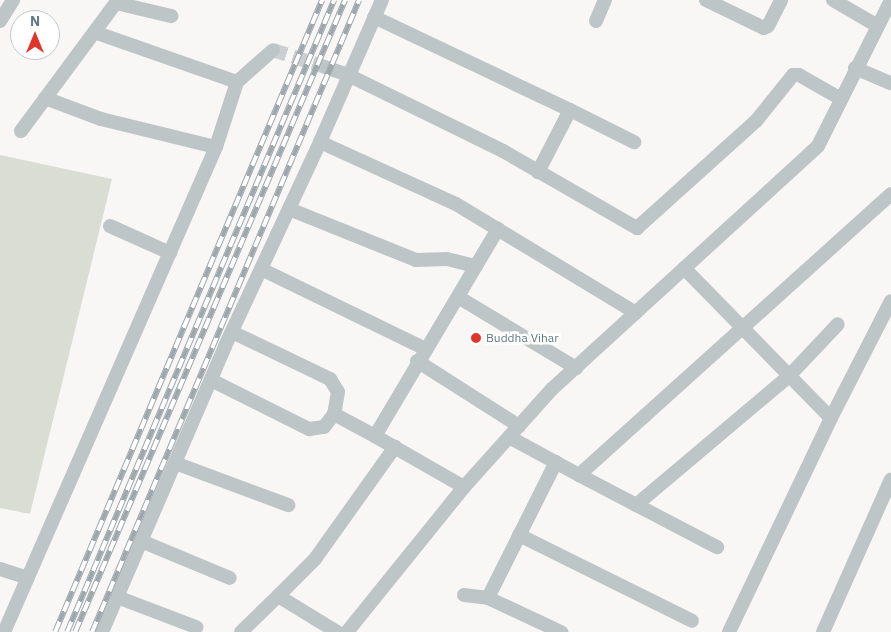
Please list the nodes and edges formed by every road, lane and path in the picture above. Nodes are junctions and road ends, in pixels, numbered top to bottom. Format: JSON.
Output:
{"nodes":[{"id":1,"x":13,"y":0,"type":"edge"},
{"id":2,"x":382,"y":0,"type":"edge"},
{"id":3,"x":605,"y":0,"type":"edge"},
{"id":4,"x":706,"y":0,"type":"edge"},
{"id":5,"x":781,"y":0,"type":"edge"},
{"id":6,"x":833,"y":0,"type":"edge"},
{"id":7,"x":891,"y":0,"type":"edge"},
{"id":8,"x":117,"y":1,"type":"edge"},
{"id":9,"x":171,"y":16,"type":"dead end"},
{"id":10,"x":374,"y":16,"type":"junction"},
{"id":11,"x":1,"y":18,"type":"edge"},
{"id":12,"x":596,"y":21,"type":"dead end"},
{"id":13,"x":876,"y":25,"type":"junction"},
{"id":14,"x":94,"y":32,"type":"junction"},
{"id":15,"x":274,"y":50,"type":"dead end"},
{"id":16,"x":325,"y":67,"type":"tunnel mouth"},
{"id":17,"x":855,"y":68,"type":"junction"},
{"id":18,"x":348,"y":75,"type":"junction"},
{"id":19,"x":236,"y":82,"type":"junction"},
{"id":20,"x":891,"y":83,"type":"edge"},
{"id":21,"x":45,"y":98,"type":"junction"},
{"id":22,"x":841,"y":99,"type":"junction"},
{"id":23,"x":570,"y":110,"type":"junction"},
{"id":24,"x":21,"y":131,"type":"dead end"},
{"id":25,"x":320,"y":142,"type":"junction"},
{"id":26,"x":634,"y":142,"type":"dead end"},
{"id":27,"x":216,"y":146,"type":"junction"},
{"id":28,"x":538,"y":172,"type":"junction"},
{"id":29,"x":891,"y":194,"type":"edge"},
{"id":30,"x":289,"y":209,"type":"junction"},
{"id":31,"x":110,"y":226,"type":"dead end"},
{"id":32,"x":498,"y":229,"type":"junction"},
{"id":33,"x":170,"y":253,"type":"junction"},
{"id":34,"x":476,"y":266,"type":"junction"},
{"id":35,"x":684,"y":268,"type":"junction"},
{"id":36,"x":261,"y":269,"type":"junction"},
{"id":37,"x":458,"y":297,"type":"junction"},
{"id":38,"x":891,"y":301,"type":"edge"},
{"id":39,"x":636,"y":313,"type":"junction"},
{"id":40,"x":838,"y":324,"type":"dead end"},
{"id":41,"x":744,"y":328,"type":"junction"},
{"id":42,"x":232,"y":332,"type":"junction"},
{"id":43,"x":426,"y":349,"type":"junction"},
{"id":44,"x":417,"y":361,"type":"junction"},
{"id":45,"x":576,"y":368,"type":"junction"},
{"id":46,"x":789,"y":376,"type":"junction"},
{"id":47,"x":210,"y":380,"type":"junction"},
{"id":48,"x":334,"y":414,"type":"junction"},
{"id":49,"x":831,"y":418,"type":"junction"},
{"id":50,"x":519,"y":426,"type":"junction"},
{"id":51,"x":375,"y":436,"type":"junction"},
{"id":52,"x":509,"y":437,"type":"junction"},
{"id":53,"x":395,"y":447,"type":"junction"},
{"id":54,"x":556,"y":462,"type":"junction"},
{"id":55,"x":175,"y":464,"type":"junction"},
{"id":56,"x":579,"y":474,"type":"junction"},
{"id":57,"x":891,"y":479,"type":"edge"},
{"id":58,"x":464,"y":487,"type":"junction"},
{"id":59,"x":288,"y":505,"type":"dead end"},
{"id":60,"x":636,"y":505,"type":"junction"},
{"id":61,"x":519,"y":535,"type":"junction"},
{"id":62,"x":141,"y":541,"type":"junction"},
{"id":63,"x":718,"y":547,"type":"dead end"},
{"id":64,"x":0,"y":569,"type":"edge"},
{"id":65,"x":28,"y":578,"type":"junction"},
{"id":66,"x":230,"y":578,"type":"dead end"},
{"id":67,"x":278,"y":596,"type":"junction"},
{"id":68,"x":464,"y":596,"type":"dead end"},
{"id":69,"x":117,"y":597,"type":"junction"},
{"id":70,"x":488,"y":598,"type":"junction"},
{"id":71,"x":692,"y":621,"type":"dead end"},
{"id":72,"x":196,"y":627,"type":"dead end"},
{"id":73,"x":4,"y":632,"type":"edge"},
{"id":74,"x":102,"y":632,"type":"edge"},
{"id":75,"x":241,"y":632,"type":"edge"},
{"id":76,"x":337,"y":632,"type":"edge"},
{"id":77,"x":347,"y":632,"type":"edge"},
{"id":78,"x":561,"y":632,"type":"edge"},
{"id":79,"x":729,"y":632,"type":"edge"},
{"id":80,"x":823,"y":632,"type":"edge"}],
"edges":[{"from":1,"to":11,"type":"street"},
{"from":2,"to":10,"type":"street"},
{"from":3,"to":12,"type":"street"},
{"from":4,"to":5,"type":"street"},
{"from":6,"to":13,"type":"street"},
{"from":7,"to":13,"type":"street"},
{"from":8,"to":9,"type":"street"},
{"from":8,"to":14,"type":"street"},
{"from":10,"to":18,"type":"street"},
{"from":10,"to":23,"type":"street"},
{"from":13,"to":17,"type":"street"},
{"from":14,"to":19,"type":"street"},
{"from":14,"to":21,"type":"street"},
{"from":15,"to":19,"type":"street"},
{"from":16,"to":18,"type":"street"},
{"from":17,"to":20,"type":"street"},
{"from":17,"to":22,"type":"street"},
{"from":18,"to":25,"type":"street"},
{"from":18,"to":28,"type":"street"},
{"from":19,"to":27,"type":"street"},
{"from":21,"to":24,"type":"street"},
{"from":21,"to":27,"type":"street"},
{"from":22,"to":28,"type":"street"},
{"from":22,"to":35,"type":"street"},
{"from":23,"to":26,"type":"street"},
{"from":23,"to":28,"type":"street"},
{"from":25,"to":30,"type":"street"},
{"from":25,"to":32,"type":"street"},
{"from":27,"to":33,"type":"street"},
{"from":29,"to":41,"type":"street"},
{"from":30,"to":34,"type":"street"},
{"from":30,"to":36,"type":"street"},
{"from":31,"to":33,"type":"street"},
{"from":32,"to":34,"type":"street"},
{"from":32,"to":39,"type":"street"},
{"from":33,"to":65,"type":"street"},
{"from":34,"to":37,"type":"street"},
{"from":35,"to":39,"type":"street"},
{"from":35,"to":41,"type":"street"},
{"from":36,"to":42,"type":"street"},
{"from":36,"to":43,"type":"street"},
{"from":37,"to":43,"type":"street"},
{"from":37,"to":45,"type":"street"},
{"from":38,"to":49,"type":"street"},
{"from":39,"to":45,"type":"street"},
{"from":40,"to":46,"type":"street"},
{"from":41,"to":46,"type":"street"},
{"from":41,"to":56,"type":"street"},
{"from":42,"to":47,"type":"street"},
{"from":42,"to":48,"type":"street"},
{"from":43,"to":44,"type":"street"},
{"from":44,"to":50,"type":"street"},
{"from":44,"to":51,"type":"street"},
{"from":45,"to":50,"type":"street"},
{"from":46,"to":49,"type":"street"},
{"from":46,"to":60,"type":"street"},
{"from":47,"to":48,"type":"street"},
{"from":47,"to":55,"type":"street"},
{"from":48,"to":51,"type":"street"},
{"from":49,"to":79,"type":"street"},
{"from":50,"to":52,"type":"street"},
{"from":51,"to":53,"type":"street"},
{"from":52,"to":54,"type":"street"},
{"from":52,"to":58,"type":"street"},
{"from":53,"to":58,"type":"street"},
{"from":53,"to":67,"type":"street"},
{"from":54,"to":56,"type":"street"},
{"from":54,"to":61,"type":"street"},
{"from":55,"to":59,"type":"street"},
{"from":55,"to":62,"type":"street"},
{"from":56,"to":60,"type":"street"},
{"from":57,"to":80,"type":"street"},
{"from":58,"to":77,"type":"street"},
{"from":60,"to":63,"type":"street"},
{"from":61,"to":70,"type":"street"},
{"from":61,"to":71,"type":"street"},
{"from":62,"to":66,"type":"street"},
{"from":62,"to":69,"type":"street"},
{"from":64,"to":65,"type":"street"},
{"from":65,"to":73,"type":"street"},
{"from":67,"to":75,"type":"street"},
{"from":67,"to":76,"type":"street"},
{"from":68,"to":70,"type":"street"},
{"from":69,"to":72,"type":"street"},
{"from":69,"to":74,"type":"street"},
{"from":70,"to":78,"type":"street"}]}
